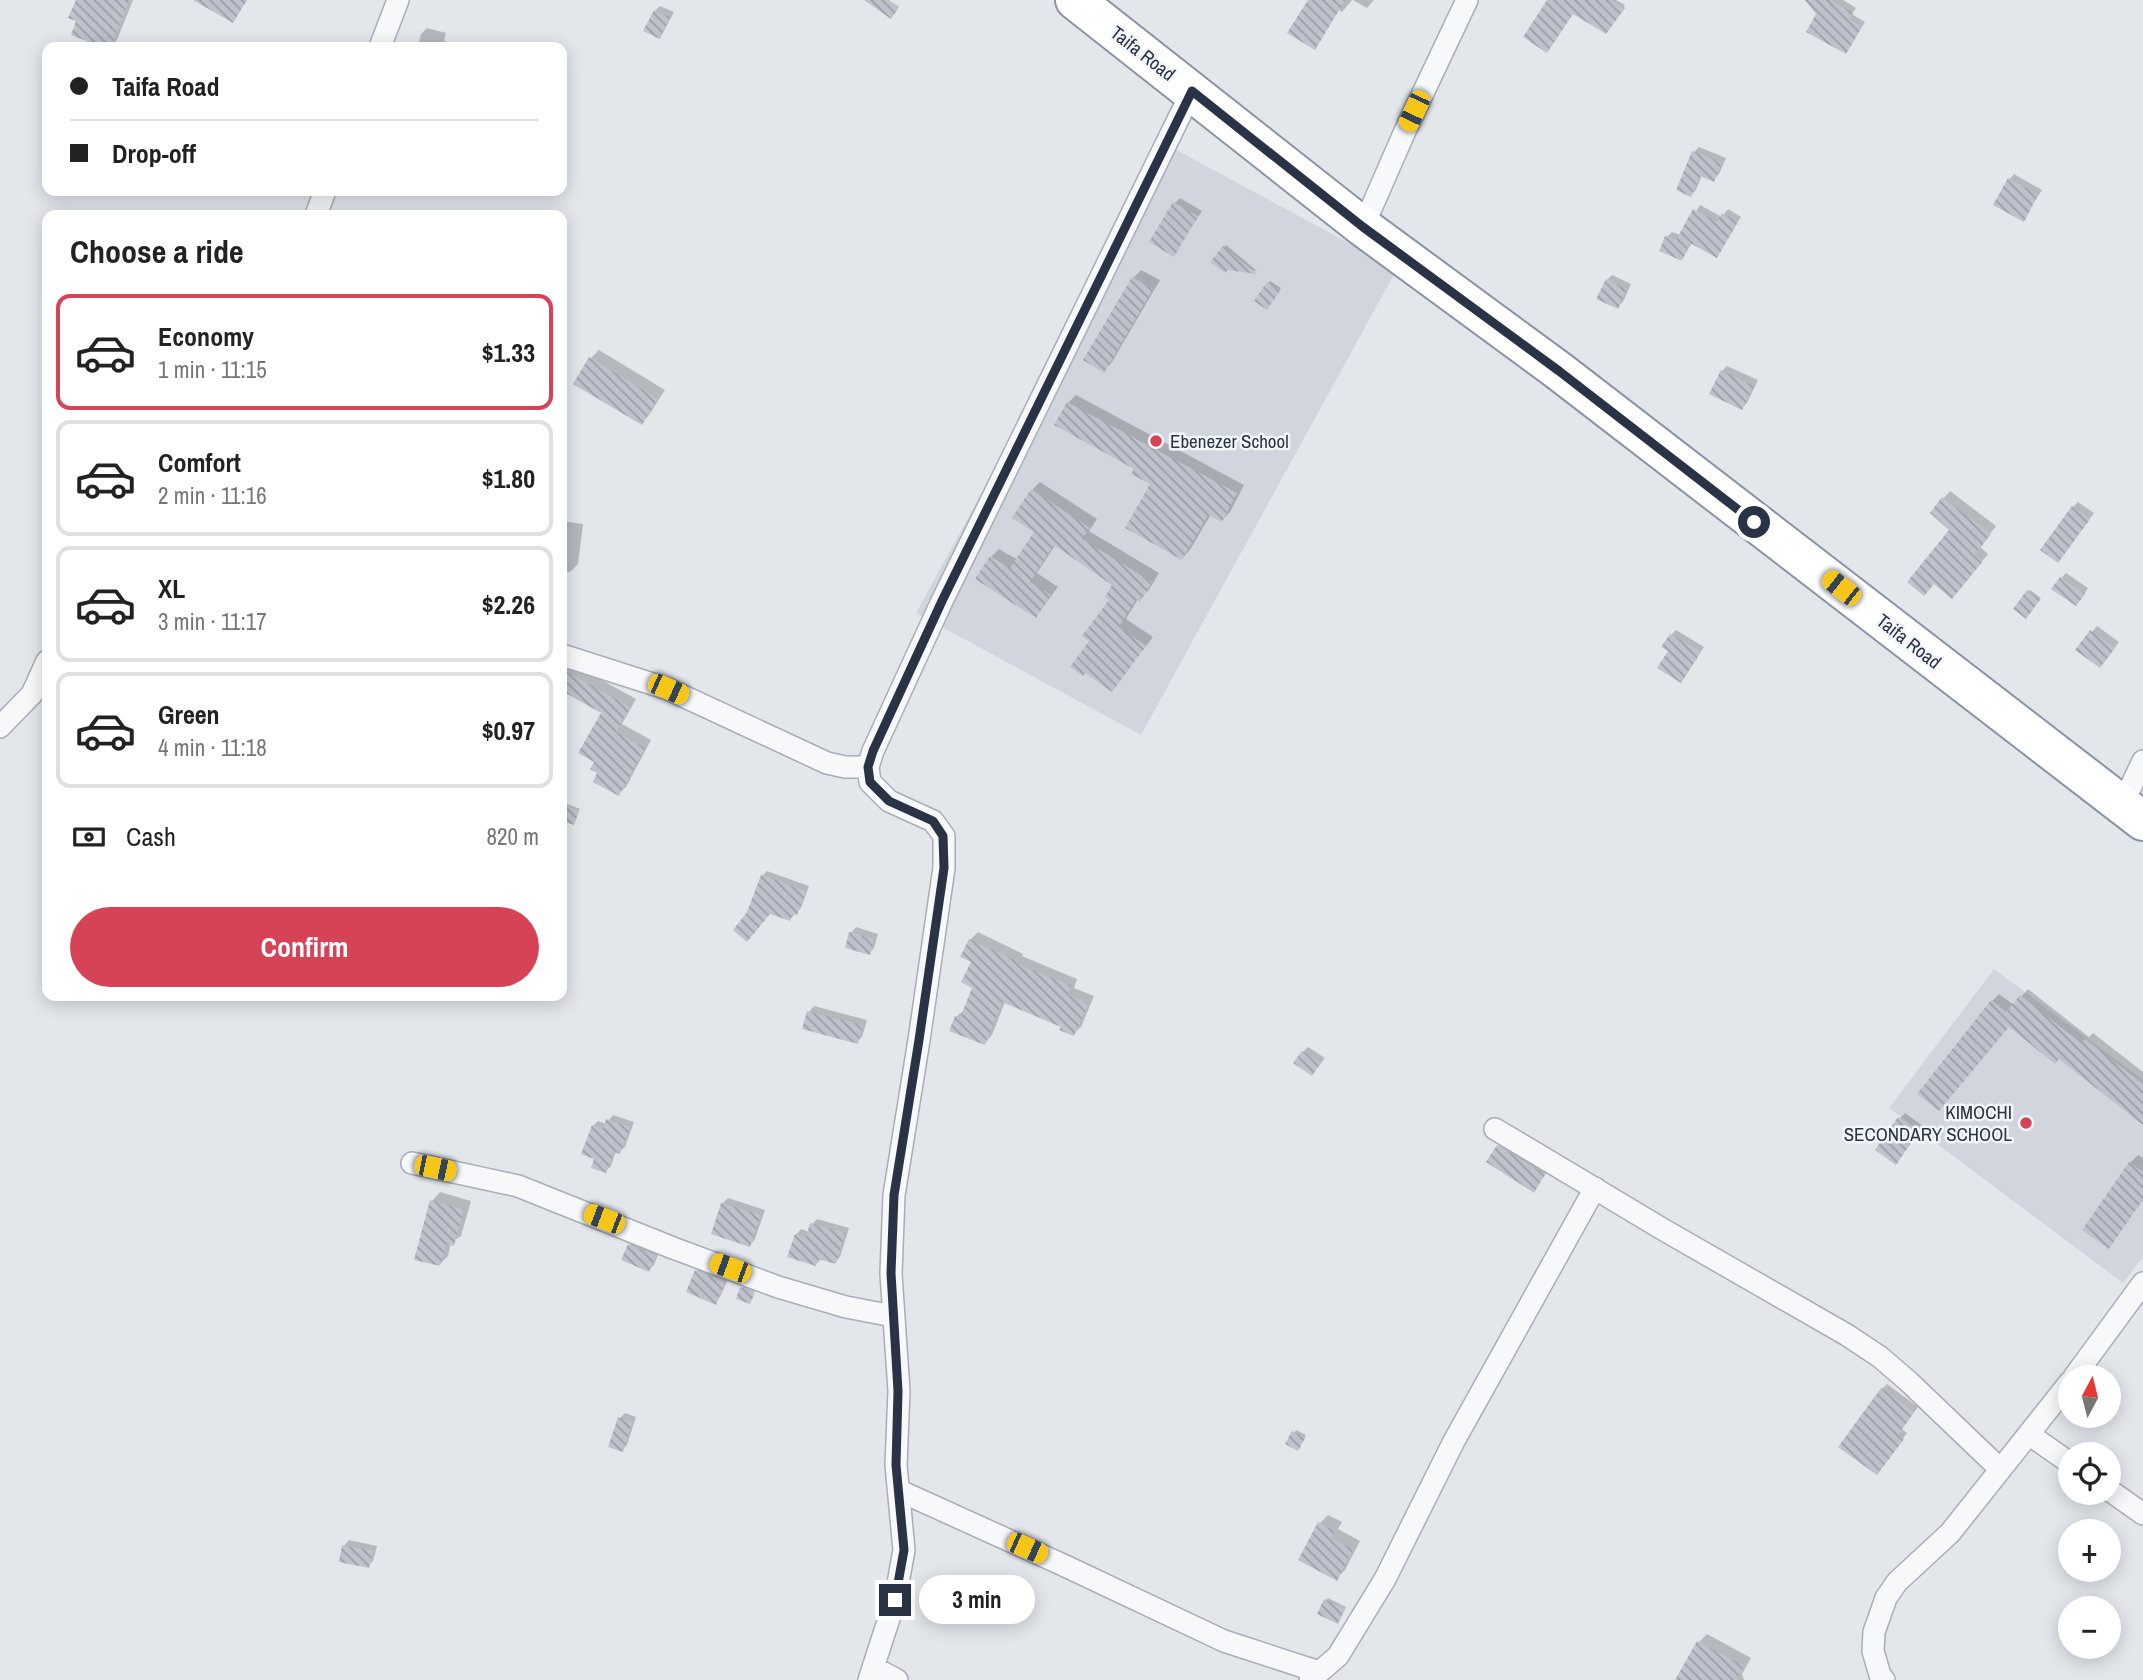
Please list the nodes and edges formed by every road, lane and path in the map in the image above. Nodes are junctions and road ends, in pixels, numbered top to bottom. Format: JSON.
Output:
{"nodes":[{"id":1,"x":398,"y":0,"type":"edge"},
{"id":2,"x":1075,"y":0,"type":"edge"},
{"id":3,"x":1467,"y":0,"type":"edge"},
{"id":4,"x":382,"y":42,"type":"edge"},
{"id":5,"x":1192,"y":91,"type":"junction"},
{"id":6,"x":1363,"y":227,"type":"junction"},
{"id":7,"x":567,"y":657,"type":"edge"},
{"id":8,"x":42,"y":672,"type":"edge"},
{"id":9,"x":0,"y":727,"type":"edge"},
{"id":10,"x":2143,"y":761,"type":"edge"},
{"id":11,"x":868,"y":767,"type":"junction"},
{"id":12,"x":2133,"y":813,"type":"edge"},
{"id":13,"x":1496,"y":1129,"type":"dead end"},
{"id":14,"x":412,"y":1163,"type":"dead end"},
{"id":15,"x":1595,"y":1188,"type":"junction"},
{"id":16,"x":2143,"y":1283,"type":"edge"},
{"id":17,"x":893,"y":1316,"type":"junction"},
{"id":18,"x":2083,"y":1365,"type":"edge"},
{"id":19,"x":2058,"y":1398,"type":"edge"},
{"id":20,"x":2030,"y":1435,"type":"junction"},
{"id":21,"x":2058,"y":1455,"type":"edge"},
{"id":22,"x":2000,"y":1468,"type":"junction"},
{"id":23,"x":900,"y":1492,"type":"junction"},
{"id":24,"x":2121,"y":1498,"type":"edge"},
{"id":25,"x":2143,"y":1514,"type":"edge"},
{"id":26,"x":871,"y":1673,"type":"edge"},
{"id":27,"x":1315,"y":1676,"type":"edge"},
{"id":28,"x":897,"y":1680,"type":"edge"},
{"id":29,"x":1884,"y":1680,"type":"edge"}],
"edges":[{"from":1,"to":4,"type":"street"},
{"from":2,"to":5,"type":"highway","name":"Taifa Road"},
{"from":3,"to":6,"type":"street"},
{"from":5,"to":6,"type":"highway","name":"Taifa Road"},
{"from":5,"to":11,"type":"street"},
{"from":6,"to":12,"type":"highway","name":"Taifa Road"},
{"from":7,"to":11,"type":"street"},
{"from":8,"to":9,"type":"street"},
{"from":10,"to":12,"type":"street"},
{"from":11,"to":17,"type":"street"},
{"from":13,"to":15,"type":"street"},
{"from":14,"to":17,"type":"street"},
{"from":15,"to":22,"type":"street"},
{"from":15,"to":27,"type":"street"},
{"from":16,"to":18,"type":"street"},
{"from":17,"to":23,"type":"street"},
{"from":19,"to":20,"type":"street"},
{"from":20,"to":21,"type":"street"},
{"from":20,"to":22,"type":"street"},
{"from":22,"to":29,"type":"street"},
{"from":23,"to":26,"type":"street"},
{"from":23,"to":27,"type":"street"},
{"from":24,"to":25,"type":"street"},
{"from":26,"to":28,"type":"street"}]}
